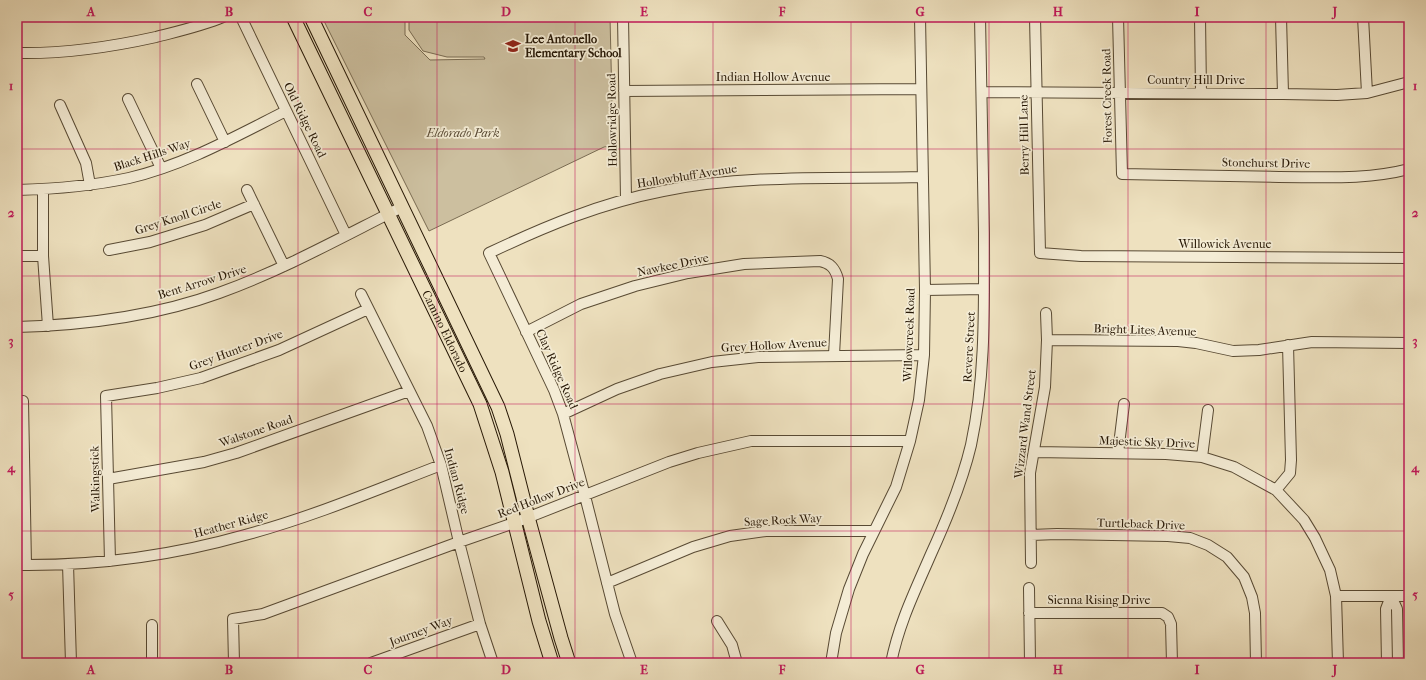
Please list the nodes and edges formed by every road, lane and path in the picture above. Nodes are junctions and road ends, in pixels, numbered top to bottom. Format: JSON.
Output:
{"nodes":[{"id":1,"x":224,"y":17,"type":"edge"},
{"id":2,"x":241,"y":17,"type":"edge"},
{"id":3,"x":293,"y":17,"type":"edge"},
{"id":4,"x":311,"y":17,"type":"edge"},
{"id":5,"x":623,"y":17,"type":"edge"},
{"id":6,"x":920,"y":17,"type":"edge"},
{"id":7,"x":980,"y":17,"type":"edge"},
{"id":8,"x":1035,"y":17,"type":"edge"},
{"id":9,"x":1118,"y":17,"type":"edge"},
{"id":10,"x":1200,"y":17,"type":"edge"},
{"id":11,"x":1281,"y":17,"type":"edge"},
{"id":12,"x":1363,"y":17,"type":"edge"},
{"id":13,"x":17,"y":52,"type":"edge"},
{"id":14,"x":1409,"y":82,"type":"edge"},
{"id":15,"x":197,"y":84,"type":"dead end"},
{"id":16,"x":921,"y":89,"type":"junction"},
{"id":17,"x":624,"y":91,"type":"junction"},
{"id":18,"x":982,"y":92,"type":"junction"},
{"id":19,"x":1036,"y":93,"type":"junction"},
{"id":20,"x":1201,"y":93,"type":"junction"},
{"id":21,"x":1367,"y":93,"type":"junction"},
{"id":22,"x":1119,"y":94,"type":"junction"},
{"id":23,"x":1283,"y":94,"type":"junction"},
{"id":24,"x":128,"y":100,"type":"dead end"},
{"id":25,"x":60,"y":105,"type":"dead end"},
{"id":26,"x":286,"y":111,"type":"junction"},
{"id":27,"x":225,"y":142,"type":"junction"},
{"id":28,"x":161,"y":168,"type":"junction"},
{"id":29,"x":1409,"y":169,"type":"edge"},
{"id":30,"x":1122,"y":174,"type":"joint"},
{"id":31,"x":923,"y":178,"type":"junction"},
{"id":32,"x":90,"y":185,"type":"junction"},
{"id":33,"x":17,"y":190,"type":"edge"},
{"id":34,"x":43,"y":190,"type":"junction"},
{"id":35,"x":247,"y":190,"type":"dead end"},
{"id":36,"x":626,"y":199,"type":"junction"},
{"id":37,"x":254,"y":204,"type":"junction"},
{"id":38,"x":402,"y":207,"type":"junction"},
{"id":39,"x":388,"y":214,"type":"junction"},
{"id":40,"x":346,"y":235,"type":"junction"},
{"id":41,"x":109,"y":250,"type":"dead end"},
{"id":42,"x":489,"y":253,"type":"joint"},
{"id":43,"x":1040,"y":253,"type":"joint"},
{"id":44,"x":17,"y":256,"type":"edge"},
{"id":45,"x":43,"y":256,"type":"junction"},
{"id":46,"x":1409,"y":258,"type":"edge"},
{"id":47,"x":284,"y":266,"type":"junction"},
{"id":48,"x":984,"y":289,"type":"junction"},
{"id":49,"x":925,"y":290,"type":"junction"},
{"id":50,"x":361,"y":294,"type":"dead end"},
{"id":51,"x":368,"y":309,"type":"junction"},
{"id":52,"x":1046,"y":313,"type":"dead end"},
{"id":53,"x":48,"y":326,"type":"junction"},
{"id":54,"x":17,"y":327,"type":"edge"},
{"id":55,"x":526,"y":332,"type":"junction"},
{"id":56,"x":1047,"y":340,"type":"junction"},
{"id":57,"x":1409,"y":343,"type":"edge"},
{"id":58,"x":1288,"y":345,"type":"junction"},
{"id":59,"x":834,"y":355,"type":"junction"},
{"id":60,"x":924,"y":355,"type":"junction"},
{"id":61,"x":409,"y":391,"type":"junction"},
{"id":62,"x":106,"y":396,"type":"joint"},
{"id":63,"x":20,"y":401,"type":"edge"},
{"id":64,"x":1124,"y":404,"type":"dead end"},
{"id":65,"x":1208,"y":410,"type":"dead end"},
{"id":66,"x":563,"y":414,"type":"junction"},
{"id":67,"x":910,"y":441,"type":"junction"},
{"id":68,"x":1034,"y":452,"type":"junction"},
{"id":69,"x":1118,"y":453,"type":"junction"},
{"id":70,"x":1202,"y":457,"type":"junction"},
{"id":71,"x":441,"y":465,"type":"junction"},
{"id":72,"x":108,"y":479,"type":"junction"},
{"id":73,"x":21,"y":483,"type":"edge"},
{"id":74,"x":1276,"y":490,"type":"junction"},
{"id":75,"x":585,"y":496,"type":"junction"},
{"id":76,"x":528,"y":517,"type":"junction"},
{"id":77,"x":514,"y":523,"type":"junction"},
{"id":78,"x":874,"y":531,"type":"junction"},
{"id":79,"x":1031,"y":535,"type":"junction"},
{"id":80,"x":458,"y":542,"type":"junction"},
{"id":81,"x":110,"y":561,"type":"junction"},
{"id":82,"x":1031,"y":563,"type":"dead end"},
{"id":83,"x":68,"y":564,"type":"junction"},
{"id":84,"x":22,"y":565,"type":"edge"},
{"id":85,"x":607,"y":583,"type":"junction"},
{"id":86,"x":1029,"y":588,"type":"dead end"},
{"id":87,"x":1336,"y":596,"type":"junction"},
{"id":88,"x":1391,"y":596,"type":"junction"},
{"id":89,"x":1409,"y":596,"type":"edge"},
{"id":90,"x":1029,"y":613,"type":"junction"},
{"id":91,"x":718,"y":621,"type":"dead end"},
{"id":92,"x":480,"y":624,"type":"junction"},
{"id":93,"x":152,"y":625,"type":"dead end"},
{"id":94,"x":71,"y":663,"type":"edge"},
{"id":95,"x":152,"y":663,"type":"edge"},
{"id":96,"x":234,"y":663,"type":"edge"},
{"id":97,"x":371,"y":663,"type":"edge"},
{"id":98,"x":493,"y":663,"type":"edge"},
{"id":99,"x":552,"y":663,"type":"edge"},
{"id":100,"x":569,"y":663,"type":"edge"},
{"id":101,"x":632,"y":663,"type":"edge"},
{"id":102,"x":738,"y":663,"type":"edge"},
{"id":103,"x":831,"y":663,"type":"edge"},
{"id":104,"x":891,"y":663,"type":"edge"},
{"id":105,"x":1030,"y":663,"type":"edge"},
{"id":106,"x":1172,"y":663,"type":"edge"},
{"id":107,"x":1256,"y":663,"type":"edge"},
{"id":108,"x":1338,"y":663,"type":"edge"},
{"id":109,"x":1387,"y":663,"type":"edge"},
{"id":110,"x":1398,"y":663,"type":"edge"}],
"edges":[{"from":1,"to":13,"type":"street"},
{"from":2,"to":26,"type":"street","name":"Old Ridge Road"},
{"from":3,"to":39,"type":"main road","name":"Camino Eldorado"},
{"from":4,"to":38,"type":"main road","name":"Camino Eldorado"},
{"from":5,"to":17,"type":"street","name":"Hollowridge Road"},
{"from":6,"to":16,"type":"street","name":"Willowcreek Road"},
{"from":7,"to":18,"type":"street","name":"Revere Street"},
{"from":8,"to":19,"type":"street","name":"Berry Hill Lane"},
{"from":9,"to":22,"type":"street","name":"Forest Creek Road"},
{"from":10,"to":20,"type":"street"},
{"from":11,"to":23,"type":"street"},
{"from":12,"to":21,"type":"street"},
{"from":14,"to":21,"type":"street","name":"Country Hill Drive"},
{"from":15,"to":27,"type":"street"},
{"from":16,"to":17,"type":"street","name":"Indian Hollow Avenue"},
{"from":16,"to":31,"type":"street","name":"Willowcreek Road"},
{"from":17,"to":36,"type":"street","name":"Hollowridge Road"},
{"from":18,"to":19,"type":"street","name":"Country Hill Drive"},
{"from":18,"to":48,"type":"street","name":"Revere Street"},
{"from":19,"to":22,"type":"street","name":"Country Hill Drive"},
{"from":19,"to":43,"type":"street","name":"Berry Hill Lane"},
{"from":20,"to":22,"type":"street","name":"Country Hill Drive"},
{"from":20,"to":23,"type":"street","name":"Country Hill Drive"},
{"from":21,"to":23,"type":"street","name":"Country Hill Drive"},
{"from":22,"to":30,"type":"street","name":"Forest Creek Road"},
{"from":24,"to":28,"type":"street"},
{"from":25,"to":32,"type":"street"},
{"from":26,"to":27,"type":"street","name":"Black Hills Way"},
{"from":26,"to":40,"type":"street","name":"Old Ridge Road"},
{"from":27,"to":28,"type":"street","name":"Black Hills Way"},
{"from":28,"to":32,"type":"street","name":"Black Hills Way"},
{"from":29,"to":30,"type":"street","name":"Stonehurst Drive"},
{"from":31,"to":36,"type":"street","name":"Hollowbluff Avenue"},
{"from":31,"to":49,"type":"street","name":"Willowcreek Road"},
{"from":32,"to":34,"type":"street","name":"Black Hills Way"},
{"from":33,"to":34,"type":"street","name":"Black Hills Way"},
{"from":34,"to":45,"type":"street"},
{"from":35,"to":37,"type":"street"},
{"from":36,"to":42,"type":"street","name":"Hollowbluff Avenue"},
{"from":37,"to":41,"type":"street","name":"Grey Knoll Circle"},
{"from":37,"to":47,"type":"street"},
{"from":38,"to":39,"type":"street","name":"Bent Arrow Drive"},
{"from":38,"to":76,"type":"main road","name":"Camino Eldorado"},
{"from":39,"to":40,"type":"street","name":"Bent Arrow Drive"},
{"from":39,"to":77,"type":"main road","name":"Camino Eldorado"},
{"from":40,"to":47,"type":"street","name":"Bent Arrow Drive"},
{"from":42,"to":55,"type":"street","name":"Clay Ridge Road"},
{"from":43,"to":46,"type":"street","name":"Willowick Avenue"},
{"from":44,"to":45,"type":"street"},
{"from":45,"to":53,"type":"street"},
{"from":47,"to":53,"type":"street","name":"Bent Arrow Drive"},
{"from":48,"to":49,"type":"street"},
{"from":48,"to":104,"type":"street","name":"Revere Street"},
{"from":49,"to":60,"type":"street","name":"Willowcreek Road"},
{"from":50,"to":51,"type":"street","name":"Indian Ridge"},
{"from":51,"to":61,"type":"street","name":"Indian Ridge"},
{"from":51,"to":62,"type":"street","name":"Grey Hunter Drive"},
{"from":52,"to":56,"type":"street","name":"Wizzard Wand Street"},
{"from":53,"to":54,"type":"street","name":"Bent Arrow Drive"},
{"from":55,"to":59,"type":"street","name":"Nawkee Drive"},
{"from":55,"to":66,"type":"street","name":"Clay Ridge Road"},
{"from":56,"to":58,"type":"street","name":"Bright Lites Avenue"},
{"from":56,"to":68,"type":"street","name":"Wizzard Wand Street"},
{"from":57,"to":58,"type":"street","name":"Bright Lites Avenue"},
{"from":58,"to":74,"type":"street"},
{"from":59,"to":60,"type":"street","name":"Grey Hollow Avenue"},
{"from":59,"to":66,"type":"street","name":"Grey Hollow Avenue"},
{"from":60,"to":67,"type":"street","name":"Willowcreek Road"},
{"from":61,"to":71,"type":"street","name":"Indian Ridge"},
{"from":61,"to":72,"type":"street","name":"Walstone Road"},
{"from":62,"to":72,"type":"street","name":"Walkingstick"},
{"from":63,"to":73,"type":"street"},
{"from":64,"to":69,"type":"street"},
{"from":65,"to":70,"type":"street"},
{"from":66,"to":75,"type":"street","name":"Clay Ridge Road"},
{"from":67,"to":75,"type":"street","name":"Red Hollow Drive"},
{"from":67,"to":78,"type":"street","name":"Willowcreek Road"},
{"from":68,"to":69,"type":"street","name":"Majestic Sky Drive"},
{"from":68,"to":79,"type":"street","name":"Wizzard Wand Street"},
{"from":69,"to":70,"type":"street","name":"Majestic Sky Drive"},
{"from":70,"to":74,"type":"street","name":"Majestic Sky Drive"},
{"from":71,"to":80,"type":"street","name":"Indian Ridge"},
{"from":71,"to":81,"type":"street","name":"Heather Ridge"},
{"from":72,"to":81,"type":"street","name":"Walkingstick"},
{"from":73,"to":84,"type":"street"},
{"from":74,"to":87,"type":"street","name":"Majestic Sky Drive"},
{"from":75,"to":76,"type":"street","name":"Red Hollow Drive"},
{"from":75,"to":85,"type":"street","name":"Clay Ridge Road"},
{"from":76,"to":77,"type":"street","name":"Red Hollow Drive"},
{"from":76,"to":100,"type":"main road","name":"Camino Eldorado"},
{"from":77,"to":80,"type":"street","name":"Red Hollow Drive"},
{"from":77,"to":99,"type":"main road","name":"Camino Eldorado"},
{"from":78,"to":85,"type":"street","name":"Sage Rock Way"},
{"from":78,"to":103,"type":"street","name":"Willowcreek Road"},
{"from":79,"to":82,"type":"street","name":"Wizzard Wand Street"},
{"from":79,"to":107,"type":"street","name":"Turtleback Drive"},
{"from":80,"to":92,"type":"street","name":"Indian Ridge"},
{"from":80,"to":96,"type":"street","name":"Red Hollow Drive"},
{"from":81,"to":83,"type":"street","name":"Heather Ridge"},
{"from":83,"to":84,"type":"street","name":"Heather Ridge"},
{"from":83,"to":94,"type":"street"},
{"from":85,"to":101,"type":"street","name":"Clay Ridge Road"},
{"from":86,"to":90,"type":"street"},
{"from":87,"to":88,"type":"street"},
{"from":87,"to":108,"type":"street","name":"Majestic Sky Drive"},
{"from":88,"to":89,"type":"street"},
{"from":88,"to":109,"type":"street"},
{"from":88,"to":110,"type":"street"},
{"from":90,"to":105,"type":"street"},
{"from":90,"to":106,"type":"street","name":"Sienna Rising Drive"},
{"from":91,"to":102,"type":"street"},
{"from":92,"to":97,"type":"street","name":"Journey Way"},
{"from":92,"to":98,"type":"street","name":"Indian Ridge"},
{"from":93,"to":95,"type":"street"}]}
